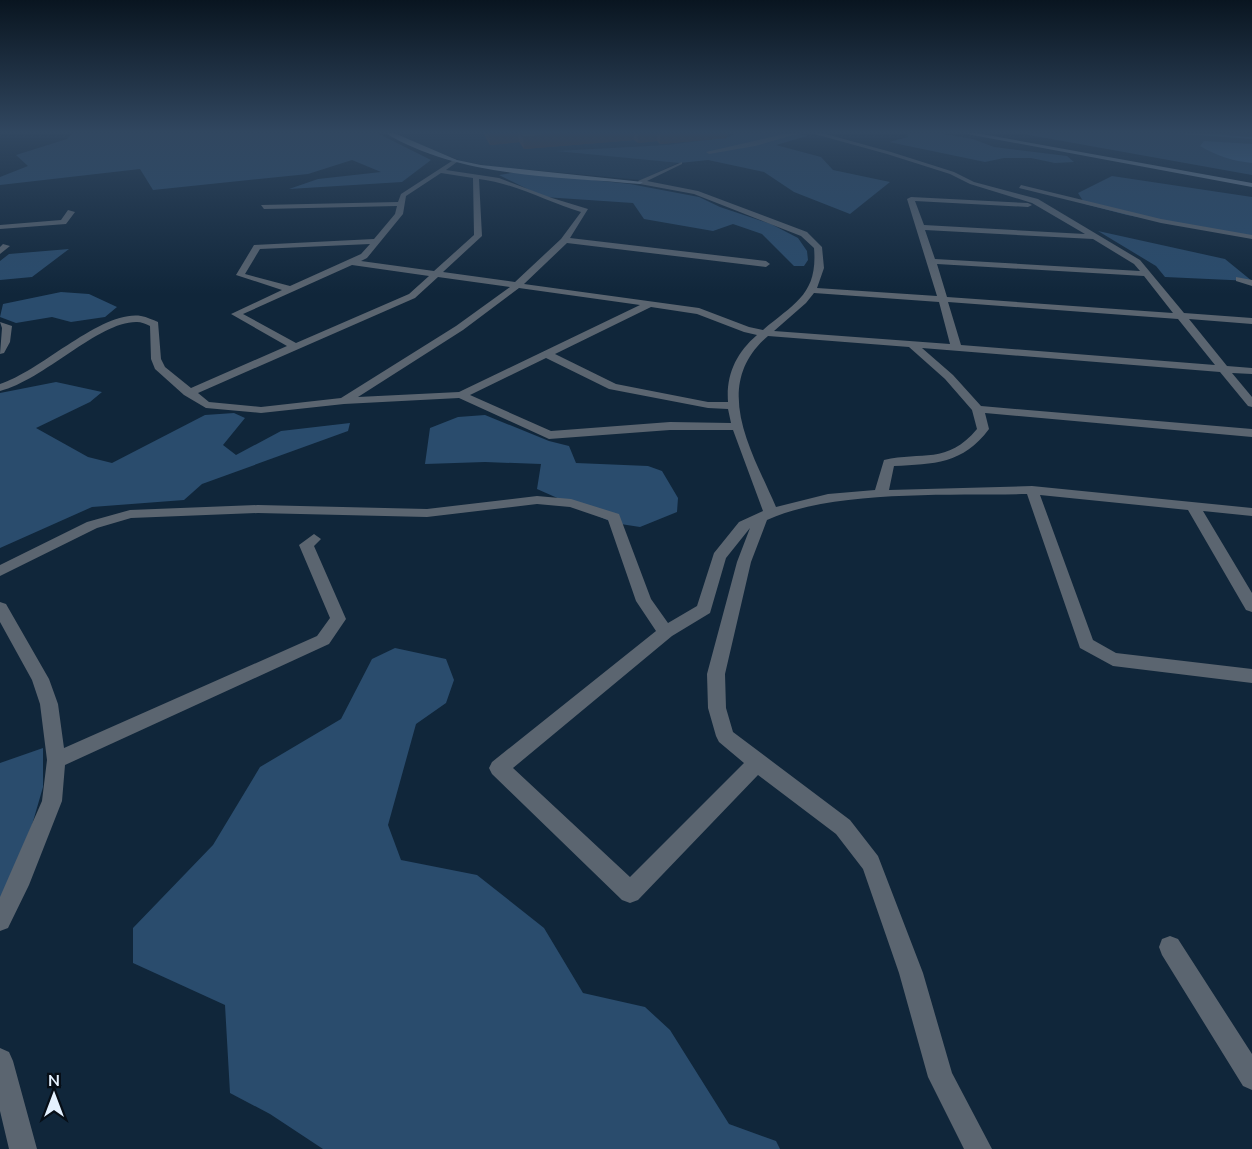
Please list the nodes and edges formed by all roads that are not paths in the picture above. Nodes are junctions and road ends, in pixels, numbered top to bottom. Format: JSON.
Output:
{"nodes":[{"id":1,"x":415,"y":187,"type":"edge"},
{"id":2,"x":476,"y":187,"type":"edge"},
{"id":3,"x":516,"y":187,"type":"edge"},
{"id":4,"x":666,"y":187,"type":"edge"},
{"id":5,"x":985,"y":187,"type":"edge"},
{"id":6,"x":1020,"y":187,"type":"edge"},
{"id":7,"x":400,"y":204,"type":"junction"},
{"id":8,"x":1046,"y":206,"type":"junction"},
{"id":9,"x":264,"y":207,"type":"dead end"},
{"id":10,"x":42,"y":214,"type":"dead end"},
{"id":11,"x":23,"y":216,"type":"dead end"},
{"id":12,"x":13,"y":226,"type":"junction"},
{"id":13,"x":0,"y":227,"type":"edge"},
{"id":14,"x":920,"y":227,"type":"junction"},
{"id":15,"x":1096,"y":237,"type":"junction"},
{"id":16,"x":1252,"y":237,"type":"edge"},
{"id":17,"x":565,"y":240,"type":"junction"},
{"id":18,"x":376,"y":241,"type":"junction"},
{"id":19,"x":932,"y":261,"type":"junction"},
{"id":20,"x":352,"y":262,"type":"junction"},
{"id":21,"x":766,"y":264,"type":"dead end"},
{"id":22,"x":437,"y":274,"type":"junction"},
{"id":23,"x":1148,"y":274,"type":"junction"},
{"id":24,"x":1239,"y":279,"type":"dead end"},
{"id":25,"x":1252,"y":283,"type":"edge"},
{"id":26,"x":517,"y":285,"type":"junction"},
{"id":27,"x":290,"y":289,"type":"junction"},
{"id":28,"x":814,"y":290,"type":"junction"},
{"id":29,"x":942,"y":299,"type":"junction"},
{"id":30,"x":652,"y":303,"type":"junction"},
{"id":31,"x":1180,"y":315,"type":"junction"},
{"id":32,"x":1252,"y":321,"type":"edge"},
{"id":33,"x":0,"y":326,"type":"edge"},
{"id":34,"x":764,"y":333,"type":"junction"},
{"id":35,"x":910,"y":344,"type":"junction"},
{"id":36,"x":296,"y":347,"type":"junction"},
{"id":37,"x":956,"y":347,"type":"junction"},
{"id":38,"x":0,"y":351,"type":"edge"},
{"id":39,"x":547,"y":354,"type":"junction"},
{"id":40,"x":1223,"y":368,"type":"junction"},
{"id":41,"x":1252,"y":371,"type":"edge"},
{"id":42,"x":0,"y":388,"type":"edge"},
{"id":43,"x":188,"y":393,"type":"junction"},
{"id":44,"x":461,"y":395,"type":"junction"},
{"id":45,"x":344,"y":401,"type":"junction"},
{"id":46,"x":1252,"y":404,"type":"edge"},
{"id":47,"x":733,"y":406,"type":"junction"},
{"id":48,"x":978,"y":409,"type":"junction"},
{"id":49,"x":738,"y":427,"type":"junction"},
{"id":50,"x":1252,"y":433,"type":"edge"},
{"id":51,"x":1032,"y":490,"type":"junction"},
{"id":52,"x":881,"y":494,"type":"junction"},
{"id":53,"x":1193,"y":506,"type":"junction"},
{"id":54,"x":1252,"y":512,"type":"edge"},
{"id":55,"x":766,"y":515,"type":"junction"},
{"id":56,"x":314,"y":539,"type":"dead end"},
{"id":57,"x":0,"y":571,"type":"edge"},
{"id":58,"x":1252,"y":606,"type":"edge"},
{"id":59,"x":0,"y":608,"type":"edge"},
{"id":60,"x":666,"y":632,"type":"junction"},
{"id":61,"x":1252,"y":676,"type":"edge"},
{"id":62,"x":56,"y":760,"type":"junction"},
{"id":63,"x":757,"y":763,"type":"junction"},
{"id":64,"x":0,"y":920,"type":"edge"},
{"id":65,"x":1170,"y":947,"type":"dead end"},
{"id":66,"x":0,"y":1061,"type":"edge"},
{"id":67,"x":1252,"y":1077,"type":"edge"},
{"id":68,"x":23,"y":1149,"type":"edge"},
{"id":69,"x":978,"y":1149,"type":"edge"}],
"edges":[{"from":1,"to":7,"type":"street"},
{"from":2,"to":22,"type":"street"},
{"from":3,"to":17,"type":"street"},
{"from":4,"to":28,"type":"street"},
{"from":5,"to":8,"type":"street"},
{"from":6,"to":16,"type":"street"},
{"from":7,"to":9,"type":"street"},
{"from":7,"to":18,"type":"street"},
{"from":8,"to":14,"type":"street"},
{"from":8,"to":15,"type":"street"},
{"from":10,"to":12,"type":"street"},
{"from":11,"to":12,"type":"street"},
{"from":12,"to":13,"type":"street"},
{"from":14,"to":15,"type":"street"},
{"from":14,"to":19,"type":"street"},
{"from":15,"to":23,"type":"street"},
{"from":17,"to":21,"type":"street"},
{"from":17,"to":26,"type":"street"},
{"from":18,"to":20,"type":"street"},
{"from":18,"to":27,"type":"street"},
{"from":19,"to":23,"type":"street"},
{"from":19,"to":29,"type":"street"},
{"from":20,"to":22,"type":"street"},
{"from":20,"to":27,"type":"street"},
{"from":22,"to":26,"type":"street"},
{"from":22,"to":36,"type":"street"},
{"from":23,"to":31,"type":"street"},
{"from":24,"to":25,"type":"street"},
{"from":26,"to":30,"type":"street"},
{"from":26,"to":45,"type":"street"},
{"from":27,"to":36,"type":"street"},
{"from":28,"to":29,"type":"street"},
{"from":28,"to":34,"type":"street"},
{"from":29,"to":31,"type":"street"},
{"from":29,"to":37,"type":"street"},
{"from":30,"to":34,"type":"street"},
{"from":30,"to":39,"type":"street"},
{"from":31,"to":32,"type":"street"},
{"from":31,"to":40,"type":"street"},
{"from":33,"to":38,"type":"street"},
{"from":34,"to":35,"type":"street"},
{"from":34,"to":47,"type":"street"},
{"from":35,"to":37,"type":"street"},
{"from":35,"to":48,"type":"street"},
{"from":36,"to":43,"type":"street"},
{"from":37,"to":40,"type":"street"},
{"from":39,"to":44,"type":"street"},
{"from":39,"to":47,"type":"street"},
{"from":40,"to":41,"type":"street"},
{"from":40,"to":46,"type":"street"},
{"from":42,"to":43,"type":"street"},
{"from":43,"to":45,"type":"street"},
{"from":44,"to":45,"type":"street"},
{"from":44,"to":49,"type":"street"},
{"from":47,"to":49,"type":"street"},
{"from":48,"to":50,"type":"street"},
{"from":48,"to":52,"type":"street"},
{"from":49,"to":55,"type":"street"},
{"from":51,"to":52,"type":"street"},
{"from":51,"to":53,"type":"street"},
{"from":51,"to":61,"type":"street"},
{"from":52,"to":55,"type":"street"},
{"from":53,"to":54,"type":"street"},
{"from":53,"to":58,"type":"street"},
{"from":55,"to":60,"type":"street"},
{"from":55,"to":63,"type":"street"},
{"from":56,"to":62,"type":"street"},
{"from":57,"to":60,"type":"street"},
{"from":59,"to":62,"type":"street"},
{"from":60,"to":63,"type":"street"},
{"from":62,"to":64,"type":"street"},
{"from":63,"to":69,"type":"street"},
{"from":65,"to":67,"type":"street"},
{"from":66,"to":68,"type":"street"}]}
